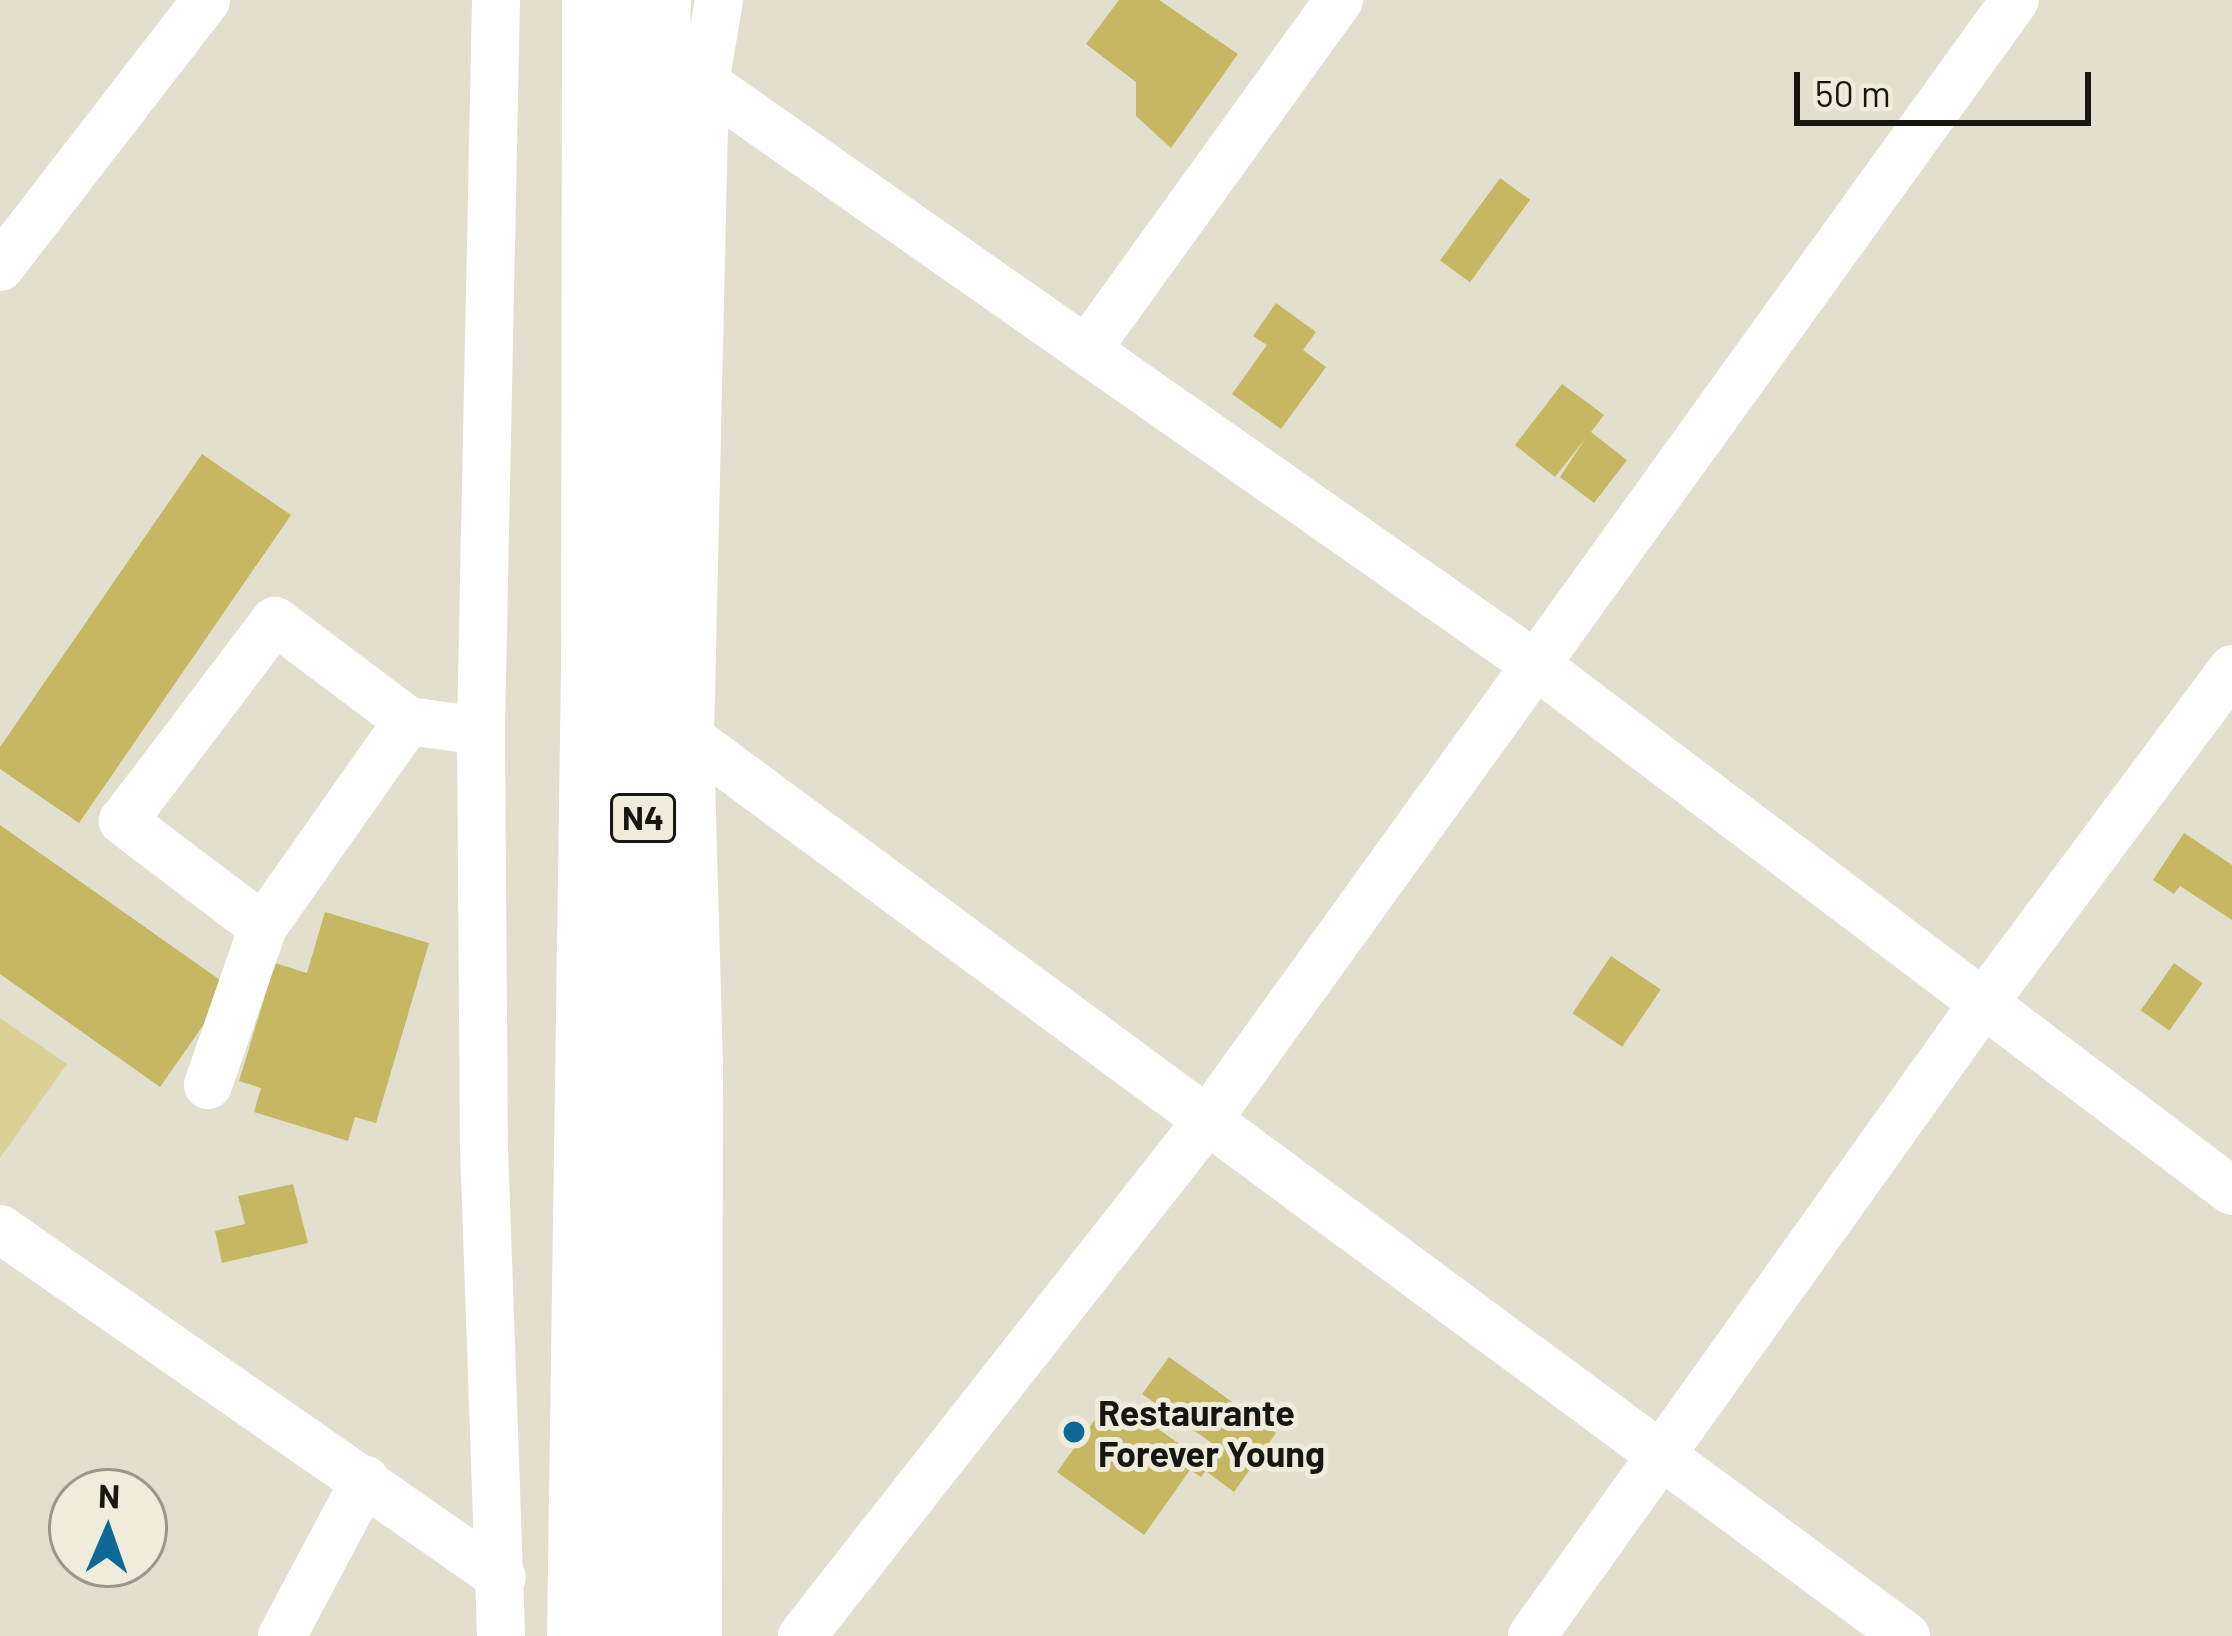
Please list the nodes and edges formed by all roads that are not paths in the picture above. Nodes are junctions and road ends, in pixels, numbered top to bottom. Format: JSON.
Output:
{"nodes":[{"id":1,"x":206,"y":0,"type":"edge"},
{"id":2,"x":496,"y":0,"type":"edge"},
{"id":3,"x":595,"y":0,"type":"edge"},
{"id":4,"x":658,"y":0,"type":"edge"},
{"id":5,"x":719,"y":0,"type":"edge"},
{"id":6,"x":2014,"y":0,"type":"edge"},
{"id":7,"x":1331,"y":3,"type":"edge"},
{"id":8,"x":705,"y":82,"type":"junction"},
{"id":9,"x":0,"y":267,"type":"edge"},
{"id":10,"x":1088,"y":348,"type":"junction"},
{"id":11,"x":1536,"y":665,"type":"junction"},
{"id":12,"x":2232,"y":669,"type":"edge"},
{"id":13,"x":407,"y":721,"type":"junction"},
{"id":14,"x":481,"y":731,"type":"junction"},
{"id":15,"x":690,"y":738,"type":"junction"},
{"id":16,"x":263,"y":927,"type":"junction"},
{"id":17,"x":1982,"y":1006,"type":"junction"},
{"id":18,"x":208,"y":1085,"type":"dead end"},
{"id":19,"x":1206,"y":1123,"type":"junction"},
{"id":20,"x":2232,"y":1191,"type":"edge"},
{"id":21,"x":0,"y":1229,"type":"edge"},
{"id":22,"x":1659,"y":1456,"type":"junction"},
{"id":23,"x":365,"y":1480,"type":"junction"},
{"id":24,"x":502,"y":1578,"type":"junction"},
{"id":25,"x":282,"y":1636,"type":"edge"},
{"id":26,"x":502,"y":1636,"type":"edge"},
{"id":27,"x":580,"y":1636,"type":"edge"},
{"id":28,"x":645,"y":1636,"type":"edge"},
{"id":29,"x":698,"y":1636,"type":"edge"},
{"id":30,"x":802,"y":1636,"type":"edge"},
{"id":31,"x":1532,"y":1636,"type":"edge"},
{"id":32,"x":1906,"y":1636,"type":"edge"}],
"edges":[{"from":1,"to":9,"type":"street"},
{"from":2,"to":14,"type":"street"},
{"from":3,"to":27,"type":"highway","number":"N4"},
{"from":4,"to":28,"type":"highway","number":"N4"},
{"from":5,"to":8,"type":"street"},
{"from":6,"to":11,"type":"street"},
{"from":7,"to":10,"type":"street"},
{"from":8,"to":10,"type":"street"},
{"from":8,"to":15,"type":"street"},
{"from":10,"to":11,"type":"street"},
{"from":11,"to":17,"type":"street"},
{"from":11,"to":19,"type":"street"},
{"from":12,"to":17,"type":"street"},
{"from":13,"to":14,"type":"street"},
{"from":13,"to":16,"type":"street"},
{"from":13,"to":16,"type":"street"},
{"from":14,"to":24,"type":"street"},
{"from":15,"to":19,"type":"street"},
{"from":15,"to":29,"type":"street"},
{"from":16,"to":18,"type":"street"},
{"from":17,"to":20,"type":"street"},
{"from":17,"to":22,"type":"street"},
{"from":19,"to":22,"type":"street"},
{"from":19,"to":30,"type":"street"},
{"from":21,"to":23,"type":"street"},
{"from":22,"to":31,"type":"street"},
{"from":22,"to":32,"type":"street"},
{"from":23,"to":24,"type":"street"},
{"from":23,"to":25,"type":"street"},
{"from":24,"to":26,"type":"street"}]}
